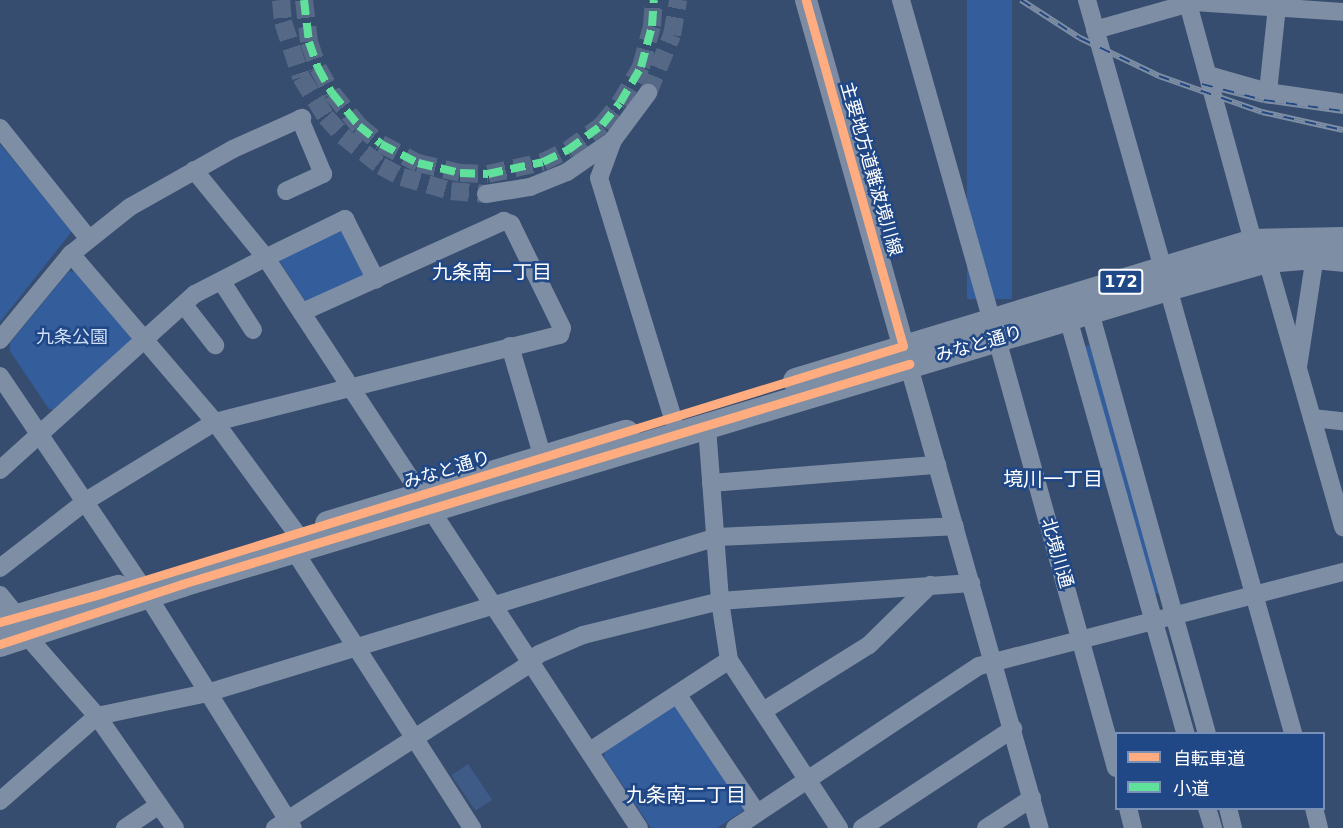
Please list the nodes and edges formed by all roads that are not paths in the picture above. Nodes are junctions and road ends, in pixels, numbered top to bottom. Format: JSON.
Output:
{"nodes":[{"id":1,"x":806,"y":0,"type":"edge"},
{"id":2,"x":901,"y":0,"type":"edge"},
{"id":3,"x":1087,"y":0,"type":"edge"},
{"id":4,"x":1188,"y":2,"type":"edge"},
{"id":5,"x":1218,"y":2,"type":"edge"},
{"id":6,"x":1245,"y":3,"type":"edge"},
{"id":7,"x":1282,"y":5,"type":"edge"},
{"id":8,"x":1323,"y":5,"type":"edge"},
{"id":9,"x":1343,"y":12,"type":"edge"},
{"id":10,"x":1095,"y":30,"type":"junction"},
{"id":11,"x":1208,"y":75,"type":"junction"},
{"id":12,"x":1268,"y":92,"type":"junction"},
{"id":13,"x":648,"y":93,"type":"tunnel mouth"},
{"id":14,"x":1343,"y":103,"type":"edge"},
{"id":15,"x":0,"y":128,"type":"edge"},
{"id":16,"x":613,"y":140,"type":"junction"},
{"id":17,"x":194,"y":170,"type":"junction"},
{"id":18,"x":567,"y":172,"type":"junction"},
{"id":19,"x":599,"y":178,"type":"junction"},
{"id":20,"x":286,"y":191,"type":"dead end"},
{"id":21,"x":486,"y":194,"type":"tunnel mouth"},
{"id":22,"x":89,"y":238,"type":"junction"},
{"id":23,"x":1343,"y":240,"type":"edge"},
{"id":24,"x":1260,"y":251,"type":"junction"},
{"id":25,"x":71,"y":254,"type":"junction"},
{"id":26,"x":1315,"y":256,"type":"junction"},
{"id":27,"x":266,"y":258,"type":"junction"},
{"id":28,"x":1343,"y":259,"type":"edge"},
{"id":29,"x":1165,"y":278,"type":"junction"},
{"id":30,"x":376,"y":280,"type":"junction"},
{"id":31,"x":222,"y":282,"type":"junction"},
{"id":32,"x":184,"y":305,"type":"junction"},
{"id":33,"x":302,"y":312,"type":"junction"},
{"id":34,"x":1079,"y":315,"type":"junction"},
{"id":35,"x":253,"y":330,"type":"dead end"},
{"id":36,"x":994,"y":331,"type":"junction"},
{"id":37,"x":145,"y":339,"type":"junction"},
{"id":38,"x":0,"y":340,"type":"edge"},
{"id":39,"x":215,"y":345,"type":"dead end"},
{"id":40,"x":510,"y":346,"type":"junction"},
{"id":41,"x":906,"y":355,"type":"junction"},
{"id":42,"x":1298,"y":369,"type":"junction"},
{"id":43,"x":0,"y":376,"type":"edge"},
{"id":44,"x":351,"y":388,"type":"junction"},
{"id":45,"x":1312,"y":418,"type":"junction"},
{"id":46,"x":673,"y":419,"type":"junction"},
{"id":47,"x":1343,"y":421,"type":"edge"},
{"id":48,"x":215,"y":422,"type":"junction"},
{"id":49,"x":707,"y":427,"type":"junction"},
{"id":50,"x":39,"y":433,"type":"junction"},
{"id":51,"x":543,"y":458,"type":"junction"},
{"id":52,"x":937,"y":465,"type":"junction"},
{"id":53,"x":0,"y":470,"type":"edge"},
{"id":54,"x":711,"y":483,"type":"junction"},
{"id":55,"x":86,"y":501,"type":"junction"},
{"id":56,"x":426,"y":503,"type":"junction"},
{"id":57,"x":955,"y":526,"type":"junction"},
{"id":58,"x":1343,"y":527,"type":"edge"},
{"id":59,"x":717,"y":537,"type":"junction"},
{"id":60,"x":296,"y":543,"type":"junction"},
{"id":61,"x":0,"y":568,"type":"edge"},
{"id":62,"x":1343,"y":572,"type":"edge"},
{"id":63,"x":971,"y":583,"type":"junction"},
{"id":64,"x":930,"y":585,"type":"junction"},
{"id":65,"x":143,"y":589,"type":"junction"},
{"id":66,"x":1253,"y":593,"type":"junction"},
{"id":67,"x":0,"y":595,"type":"edge"},
{"id":68,"x":720,"y":601,"type":"junction"},
{"id":69,"x":492,"y":604,"type":"junction"},
{"id":70,"x":1173,"y":615,"type":"junction"},
{"id":71,"x":1155,"y":619,"type":"junction"},
{"id":72,"x":15,"y":624,"type":"edge"},
{"id":73,"x":1080,"y":638,"type":"junction"},
{"id":74,"x":0,"y":644,"type":"edge"},
{"id":75,"x":354,"y":646,"type":"junction"},
{"id":76,"x":729,"y":660,"type":"junction"},
{"id":77,"x":530,"y":661,"type":"junction"},
{"id":78,"x":993,"y":661,"type":"junction"},
{"id":79,"x":207,"y":693,"type":"junction"},
{"id":80,"x":677,"y":694,"type":"junction"},
{"id":81,"x":763,"y":711,"type":"junction"},
{"id":82,"x":97,"y":716,"type":"junction"},
{"id":83,"x":1013,"y":729,"type":"junction"},
{"id":84,"x":1185,"y":732,"type":"edge"},
{"id":85,"x":1206,"y":732,"type":"edge"},
{"id":86,"x":1292,"y":732,"type":"edge"},
{"id":87,"x":413,"y":738,"type":"junction"},
{"id":88,"x":590,"y":751,"type":"junction"},
{"id":89,"x":1115,"y":764,"type":"edge"},
{"id":90,"x":808,"y":781,"type":"junction"},
{"id":91,"x":2,"y":794,"type":"edge"},
{"id":92,"x":1032,"y":798,"type":"junction"},
{"id":93,"x":159,"y":805,"type":"junction"},
{"id":94,"x":1128,"y":810,"type":"edge"},
{"id":95,"x":1208,"y":810,"type":"edge"},
{"id":96,"x":1228,"y":810,"type":"edge"},
{"id":97,"x":1314,"y":810,"type":"edge"},
{"id":98,"x":757,"y":813,"type":"junction"},
{"id":99,"x":285,"y":825,"type":"edge"},
{"id":100,"x":468,"y":827,"type":"edge"},
{"id":101,"x":125,"y":828,"type":"edge"},
{"id":102,"x":175,"y":828,"type":"edge"},
{"id":103,"x":639,"y":828,"type":"edge"},
{"id":104,"x":735,"y":828,"type":"edge"},
{"id":105,"x":839,"y":828,"type":"edge"},
{"id":106,"x":862,"y":828,"type":"edge"},
{"id":107,"x":986,"y":828,"type":"edge"},
{"id":108,"x":1040,"y":828,"type":"edge"},
{"id":109,"x":1133,"y":828,"type":"edge"},
{"id":110,"x":1213,"y":828,"type":"edge"},
{"id":111,"x":1233,"y":828,"type":"edge"},
{"id":112,"x":1319,"y":828,"type":"edge"}],
"edges":[{"from":1,"to":41,"type":"main road","name":"主要地方道難波境川線"},
{"from":2,"to":36,"type":"street","name":"北境川通"},
{"from":3,"to":10,"type":"street"},
{"from":4,"to":5,"type":"street"},
{"from":4,"to":10,"type":"street"},
{"from":4,"to":11,"type":"street"},
{"from":5,"to":6,"type":"street"},
{"from":6,"to":7,"type":"street"},
{"from":7,"to":8,"type":"street"},
{"from":7,"to":12,"type":"street"},
{"from":8,"to":9,"type":"street"},
{"from":10,"to":29,"type":"street"},
{"from":11,"to":12,"type":"street"},
{"from":11,"to":24,"type":"street"},
{"from":12,"to":14,"type":"street"},
{"from":13,"to":16,"type":"street"},
{"from":15,"to":22,"type":"street"},
{"from":16,"to":18,"type":"street"},
{"from":16,"to":19,"type":"street"},
{"from":17,"to":20,"type":"street"},
{"from":17,"to":22,"type":"street"},
{"from":17,"to":27,"type":"street"},
{"from":18,"to":19,"type":"street"},
{"from":18,"to":21,"type":"street"},
{"from":19,"to":46,"type":"street"},
{"from":22,"to":25,"type":"street"},
{"from":23,"to":24,"type":"highway","name":"みなと通り","number":"172"},
{"from":24,"to":26,"type":"highway","name":"みなと通り","number":"172"},
{"from":24,"to":29,"type":"highway","name":"みなと通り","number":"172"},
{"from":24,"to":42,"type":"street"},
{"from":25,"to":37,"type":"street"},
{"from":25,"to":38,"type":"street"},
{"from":26,"to":28,"type":"highway","name":"みなと通り","number":"172"},
{"from":26,"to":42,"type":"street"},
{"from":27,"to":30,"type":"street"},
{"from":27,"to":31,"type":"street"},
{"from":27,"to":33,"type":"street"},
{"from":29,"to":34,"type":"highway","name":"みなと通り","number":"172"},
{"from":29,"to":36,"type":"highway","name":"みなと通り","number":"172"},
{"from":29,"to":66,"type":"street"},
{"from":30,"to":33,"type":"street"},
{"from":30,"to":40,"type":"street"},
{"from":31,"to":32,"type":"street"},
{"from":31,"to":35,"type":"street"},
{"from":32,"to":37,"type":"street"},
{"from":32,"to":39,"type":"street"},
{"from":33,"to":44,"type":"street"},
{"from":34,"to":36,"type":"highway","name":"みなと通り","number":"172"},
{"from":34,"to":70,"type":"street"},
{"from":34,"to":71,"type":"street"},
{"from":36,"to":41,"type":"highway","name":"みなと通り","number":"172"},
{"from":36,"to":73,"type":"street","name":"北境川通"},
{"from":37,"to":48,"type":"street"},
{"from":37,"to":50,"type":"street"},
{"from":40,"to":44,"type":"street"},
{"from":40,"to":51,"type":"street"},
{"from":41,"to":46,"type":"highway","name":"みなと通り","number":"172"},
{"from":41,"to":49,"type":"highway","name":"みなと通り","number":"172"},
{"from":41,"to":52,"type":"street"},
{"from":42,"to":45,"type":"street"},
{"from":43,"to":50,"type":"street"},
{"from":44,"to":48,"type":"street"},
{"from":44,"to":56,"type":"street"},
{"from":45,"to":47,"type":"street"},
{"from":45,"to":58,"type":"street"},
{"from":46,"to":51,"type":"highway","name":"みなと通り","number":"172"},
{"from":48,"to":55,"type":"street"},
{"from":48,"to":60,"type":"street"},
{"from":49,"to":54,"type":"street"},
{"from":49,"to":56,"type":"highway","name":"みなと通り","number":"172"},
{"from":50,"to":53,"type":"street"},
{"from":50,"to":55,"type":"street"},
{"from":51,"to":56,"type":"highway","name":"みなと通り","number":"172"},
{"from":52,"to":54,"type":"street"},
{"from":52,"to":57,"type":"street"},
{"from":54,"to":59,"type":"street"},
{"from":55,"to":61,"type":"street"},
{"from":55,"to":65,"type":"street"},
{"from":56,"to":60,"type":"highway","name":"みなと通り","number":"172"},
{"from":56,"to":69,"type":"street"},
{"from":57,"to":59,"type":"street"},
{"from":57,"to":63,"type":"street"},
{"from":59,"to":68,"type":"street"},
{"from":59,"to":69,"type":"street"},
{"from":60,"to":65,"type":"highway","name":"みなと通り","number":"172"},
{"from":60,"to":75,"type":"street"},
{"from":62,"to":66,"type":"street"},
{"from":63,"to":64,"type":"street"},
{"from":63,"to":78,"type":"street"},
{"from":64,"to":68,"type":"street"},
{"from":64,"to":81,"type":"street"},
{"from":65,"to":72,"type":"highway","name":"みなと通り","number":"172"},
{"from":65,"to":79,"type":"street"},
{"from":66,"to":70,"type":"street"},
{"from":66,"to":86,"type":"street"},
{"from":67,"to":72,"type":"street"},
{"from":68,"to":76,"type":"street"},
{"from":68,"to":77,"type":"street"},
{"from":69,"to":75,"type":"street"},
{"from":69,"to":77,"type":"street"},
{"from":70,"to":71,"type":"street"},
{"from":70,"to":85,"type":"street"},
{"from":71,"to":73,"type":"street"},
{"from":71,"to":84,"type":"street"},
{"from":72,"to":74,"type":"highway","name":"みなと通り","number":"172"},
{"from":72,"to":82,"type":"street"},
{"from":73,"to":78,"type":"street"},
{"from":73,"to":89,"type":"street","name":"北境川通"},
{"from":75,"to":79,"type":"street"},
{"from":75,"to":87,"type":"street"},
{"from":76,"to":80,"type":"street"},
{"from":76,"to":81,"type":"street"},
{"from":77,"to":87,"type":"street"},
{"from":77,"to":88,"type":"street"},
{"from":78,"to":83,"type":"street"},
{"from":78,"to":90,"type":"street"},
{"from":79,"to":82,"type":"street"},
{"from":79,"to":99,"type":"street"},
{"from":80,"to":88,"type":"street"},
{"from":80,"to":98,"type":"street"},
{"from":81,"to":90,"type":"street"},
{"from":82,"to":91,"type":"street"},
{"from":82,"to":93,"type":"street"},
{"from":83,"to":92,"type":"street"},
{"from":83,"to":106,"type":"street"},
{"from":87,"to":99,"type":"street"},
{"from":87,"to":100,"type":"street"},
{"from":88,"to":103,"type":"street"},
{"from":90,"to":98,"type":"street"},
{"from":90,"to":105,"type":"street"},
{"from":92,"to":107,"type":"street"},
{"from":92,"to":108,"type":"street"},
{"from":93,"to":101,"type":"street"},
{"from":93,"to":102,"type":"street"},
{"from":94,"to":109,"type":"street"},
{"from":95,"to":110,"type":"street"},
{"from":96,"to":111,"type":"street"},
{"from":97,"to":112,"type":"street"},
{"from":98,"to":104,"type":"street"}]}
